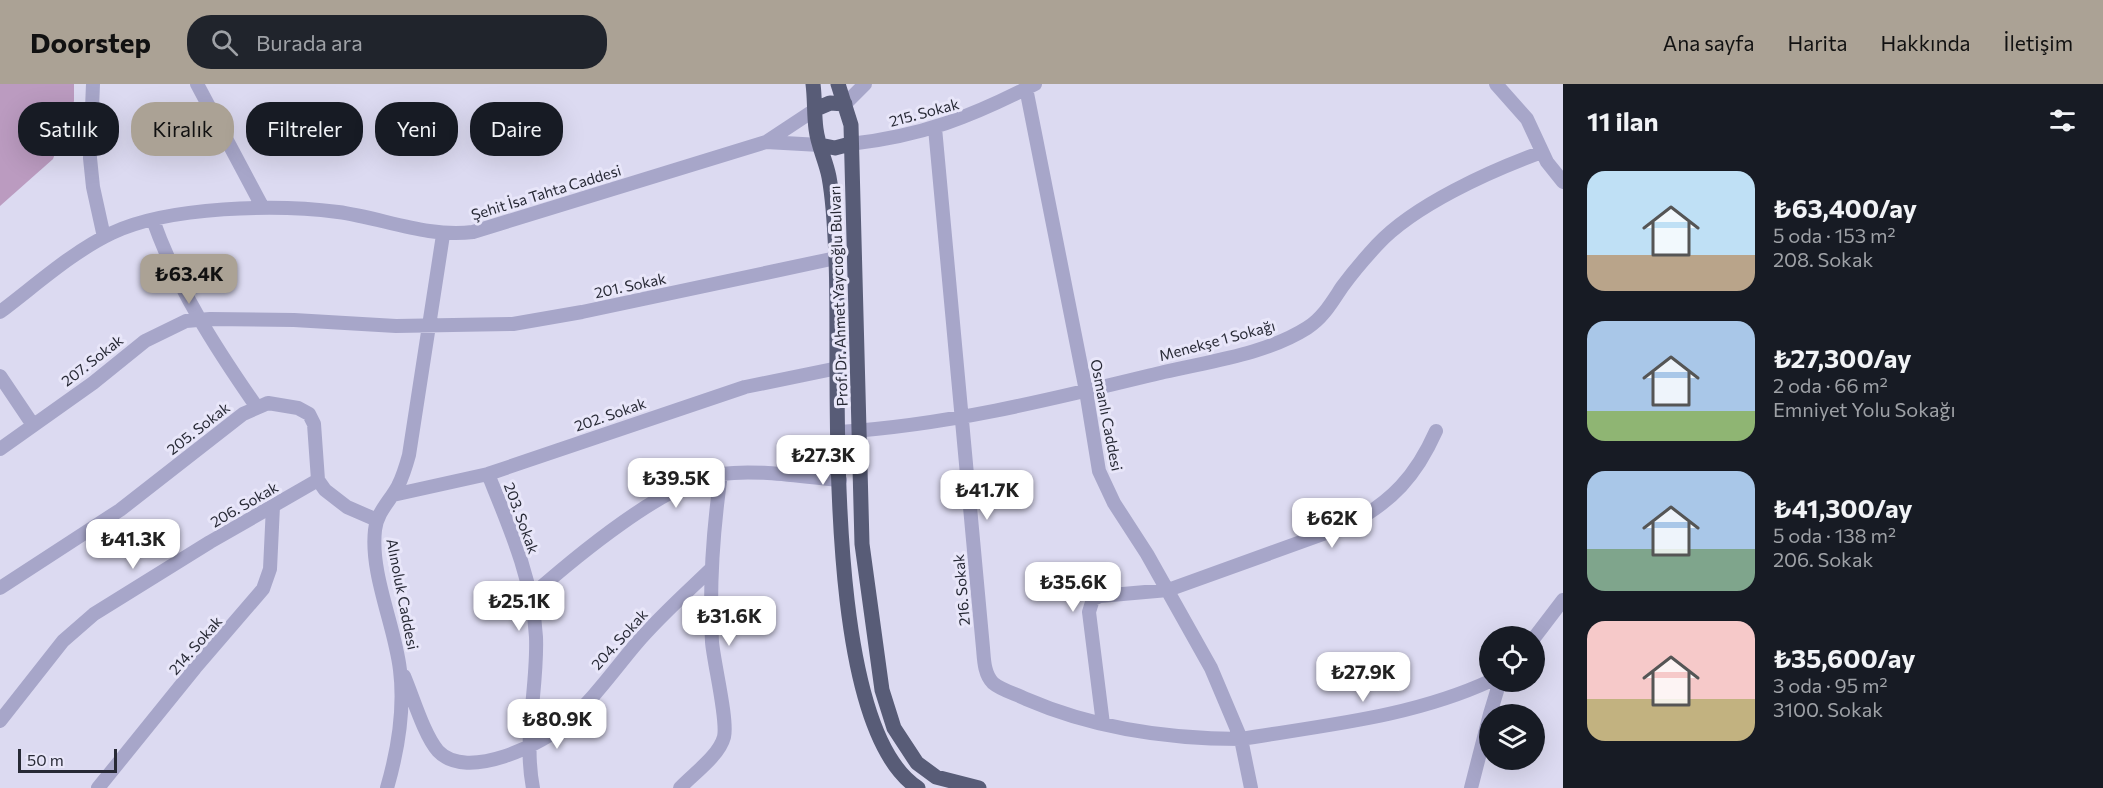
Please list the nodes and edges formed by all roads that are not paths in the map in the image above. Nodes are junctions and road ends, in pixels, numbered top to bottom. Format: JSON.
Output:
{"nodes":[{"id":1,"x":93,"y":84,"type":"edge"},
{"id":2,"x":197,"y":84,"type":"edge"},
{"id":3,"x":813,"y":84,"type":"edge"},
{"id":4,"x":838,"y":84,"type":"edge"},
{"id":5,"x":865,"y":84,"type":"edge"},
{"id":6,"x":1496,"y":84,"type":"edge"},
{"id":7,"x":1031,"y":86,"type":"edge"},
{"id":8,"x":845,"y":104,"type":"junction"},
{"id":9,"x":816,"y":109,"type":"junction"},
{"id":10,"x":935,"y":128,"type":"junction"},
{"id":11,"x":766,"y":142,"type":"junction"},
{"id":12,"x":850,"y":144,"type":"junction"},
{"id":13,"x":820,"y":145,"type":"junction"},
{"id":14,"x":1542,"y":152,"type":"junction"},
{"id":15,"x":1563,"y":182,"type":"edge"},
{"id":16,"x":263,"y":208,"type":"junction"},
{"id":17,"x":153,"y":220,"type":"junction"},
{"id":18,"x":443,"y":235,"type":"junction"},
{"id":19,"x":104,"y":237,"type":"junction"},
{"id":20,"x":836,"y":258,"type":"junction"},
{"id":21,"x":0,"y":312,"type":"edge"},
{"id":22,"x":199,"y":320,"type":"junction"},
{"id":23,"x":429,"y":324,"type":"junction"},
{"id":24,"x":838,"y":368,"type":"junction"},
{"id":25,"x":0,"y":376,"type":"edge"},
{"id":26,"x":1086,"y":391,"type":"junction"},
{"id":27,"x":256,"y":406,"type":"junction"},
{"id":28,"x":962,"y":418,"type":"junction"},
{"id":29,"x":33,"y":425,"type":"junction"},
{"id":30,"x":861,"y":430,"type":"junction"},
{"id":31,"x":1436,"y":431,"type":"dead end"},
{"id":32,"x":839,"y":432,"type":"junction"},
{"id":33,"x":0,"y":449,"type":"edge"},
{"id":34,"x":488,"y":474,"type":"junction"},
{"id":35,"x":721,"y":474,"type":"junction"},
{"id":36,"x":318,"y":480,"type":"junction"},
{"id":37,"x":840,"y":480,"type":"junction"},
{"id":38,"x":393,"y":495,"type":"junction"},
{"id":39,"x":273,"y":506,"type":"junction"},
{"id":40,"x":377,"y":520,"type":"junction"},
{"id":41,"x":711,"y":569,"type":"junction"},
{"id":42,"x":0,"y":588,"type":"edge"},
{"id":43,"x":1168,"y":590,"type":"junction"},
{"id":44,"x":531,"y":596,"type":"junction"},
{"id":45,"x":1563,"y":600,"type":"edge"},
{"id":46,"x":1543,"y":626,"type":"edge"},
{"id":47,"x":400,"y":669,"type":"junction"},
{"id":48,"x":1479,"y":686,"type":"edge"},
{"id":49,"x":0,"y":721,"type":"edge"},
{"id":50,"x":1102,"y":724,"type":"junction"},
{"id":51,"x":1241,"y":739,"type":"junction"},
{"id":52,"x":529,"y":748,"type":"junction"},
{"id":53,"x":1479,"y":757,"type":"edge"},
{"id":54,"x":98,"y":788,"type":"edge"},
{"id":55,"x":387,"y":788,"type":"edge"},
{"id":56,"x":532,"y":788,"type":"edge"},
{"id":57,"x":680,"y":788,"type":"edge"},
{"id":58,"x":918,"y":788,"type":"edge"},
{"id":59,"x":979,"y":788,"type":"edge"},
{"id":60,"x":1251,"y":788,"type":"edge"},
{"id":61,"x":1471,"y":788,"type":"edge"}],
"edges":[{"from":1,"to":19,"type":"street"},
{"from":2,"to":16,"type":"street"},
{"from":3,"to":9,"type":"main road","name":"Prof. Dr. Ahmet Yaycıoğlu Bulvarı"},
{"from":4,"to":8,"type":"main road","name":"Prof. Dr. Ahmet Yaycıoğlu Bulvarı"},
{"from":5,"to":8,"type":"street"},
{"from":6,"to":14,"type":"street"},
{"from":7,"to":10,"type":"street","name":"215. Sokak"},
{"from":7,"to":26,"type":"street","name":"Osmanlı Caddesi"},
{"from":8,"to":9,"type":"main road"},
{"from":8,"to":12,"type":"main road","name":"Prof. Dr. Ahmet Yaycıoğlu Bulvarı"},
{"from":9,"to":11,"type":"street","name":"Şehit İsa Tahta Caddesi"},
{"from":9,"to":13,"type":"main road","name":"Prof. Dr. Ahmet Yaycıoğlu Bulvarı"},
{"from":10,"to":12,"type":"street","name":"215. Sokak"},
{"from":10,"to":28,"type":"street","name":"216. Sokak"},
{"from":11,"to":13,"type":"street","name":"Şehit İsa Tahta Caddesi"},
{"from":11,"to":18,"type":"street","name":"Şehit İsa Tahta Caddesi"},
{"from":12,"to":13,"type":"main road"},
{"from":12,"to":30,"type":"main road","name":"Prof. Dr. Ahmet Yaycıoğlu Bulvarı"},
{"from":13,"to":20,"type":"main road","name":"Prof. Dr. Ahmet Yaycıoğlu Bulvarı"},
{"from":14,"to":15,"type":"street"},
{"from":14,"to":26,"type":"street","name":"Menekşe 1 Sokağı"},
{"from":16,"to":17,"type":"street","name":"Şehit İsa Tahta Caddesi"},
{"from":16,"to":18,"type":"street","name":"Şehit İsa Tahta Caddesi"},
{"from":17,"to":19,"type":"street","name":"Şehit İsa Tahta Caddesi"},
{"from":17,"to":22,"type":"street"},
{"from":18,"to":23,"type":"street","name":"Alınoluk Caddesi"},
{"from":19,"to":21,"type":"street","name":"Şehit İsa Tahta Caddesi"},
{"from":20,"to":23,"type":"street","name":"201. Sokak"},
{"from":20,"to":24,"type":"main road","name":"Prof. Dr. Ahmet Yaycıoğlu Bulvarı"},
{"from":22,"to":23,"type":"street","name":"207. Sokak"},
{"from":22,"to":27,"type":"street"},
{"from":22,"to":29,"type":"street","name":"207. Sokak"},
{"from":23,"to":38,"type":"street","name":"Alınoluk Caddesi"},
{"from":24,"to":32,"type":"main road","name":"Prof. Dr. Ahmet Yaycıoğlu Bulvarı"},
{"from":24,"to":34,"type":"street","name":"202. Sokak"},
{"from":25,"to":29,"type":"street"},
{"from":26,"to":28,"type":"street","name":"Menekşe 1 Sokağı"},
{"from":26,"to":43,"type":"street","name":"Osmanlı Caddesi"},
{"from":27,"to":36,"type":"street"},
{"from":27,"to":42,"type":"street","name":"205. Sokak"},
{"from":28,"to":30,"type":"street","name":"Menekşe 1 Sokağı"},
{"from":28,"to":50,"type":"street","name":"216. Sokak"},
{"from":29,"to":33,"type":"street","name":"207. Sokak"},
{"from":30,"to":32,"type":"street","name":"Menekşe 1 Sokağı"},
{"from":30,"to":59,"type":"main road","name":"Prof. Dr. Ahmet Yaycıoğlu Bulvarı"},
{"from":31,"to":43,"type":"street"},
{"from":32,"to":37,"type":"main road","name":"Prof. Dr. Ahmet Yaycıoğlu Bulvarı"},
{"from":34,"to":38,"type":"street","name":"202. Sokak"},
{"from":34,"to":44,"type":"street","name":"203. Sokak"},
{"from":35,"to":37,"type":"street"},
{"from":35,"to":41,"type":"street"},
{"from":35,"to":44,"type":"street"},
{"from":36,"to":39,"type":"street","name":"206. Sokak"},
{"from":36,"to":40,"type":"street"},
{"from":37,"to":58,"type":"main road","name":"Prof. Dr. Ahmet Yaycıoğlu Bulvarı"},
{"from":38,"to":40,"type":"street","name":"Alınoluk Caddesi"},
{"from":39,"to":49,"type":"street","name":"206. Sokak"},
{"from":39,"to":54,"type":"street","name":"214. Sokak"},
{"from":40,"to":47,"type":"street","name":"Alınoluk Caddesi"},
{"from":41,"to":52,"type":"street","name":"204. Sokak"},
{"from":41,"to":57,"type":"street"},
{"from":43,"to":50,"type":"street"},
{"from":43,"to":51,"type":"street","name":"Osmanlı Caddesi"},
{"from":44,"to":52,"type":"street","name":"203. Sokak"},
{"from":45,"to":46,"type":"street"},
{"from":47,"to":52,"type":"street","name":"204. Sokak"},
{"from":47,"to":55,"type":"street","name":"Alınoluk Caddesi"},
{"from":48,"to":51,"type":"street","name":"216. Sokak"},
{"from":50,"to":51,"type":"street","name":"216. Sokak"},
{"from":51,"to":60,"type":"street","name":"Osmanlı Caddesi"},
{"from":52,"to":56,"type":"street","name":"203. Sokak"},
{"from":53,"to":61,"type":"street"}]}
